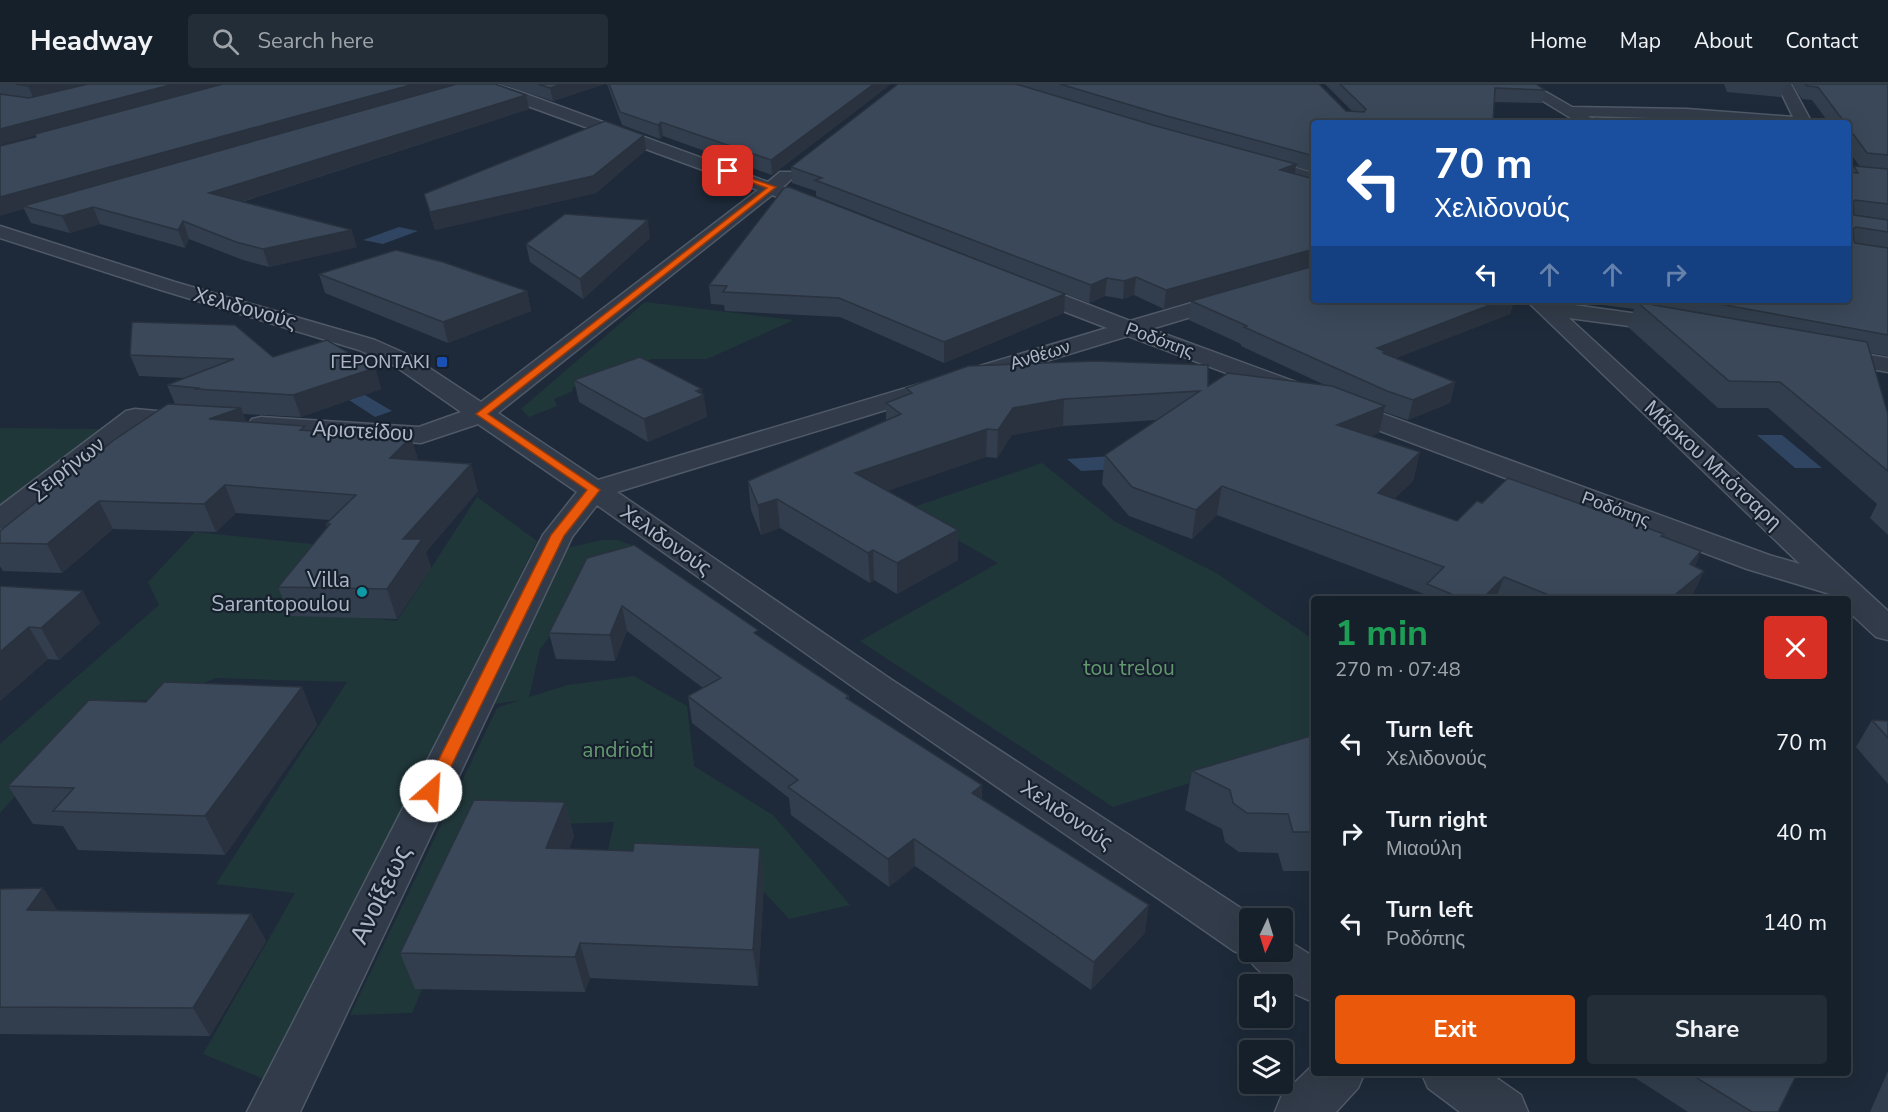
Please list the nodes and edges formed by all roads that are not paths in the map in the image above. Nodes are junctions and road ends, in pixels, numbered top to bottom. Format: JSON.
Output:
{"nodes":[{"id":1,"x":1522,"y":84,"type":"edge"},
{"id":2,"x":1784,"y":84,"type":"edge"},
{"id":3,"x":478,"y":86,"type":"edge"},
{"id":4,"x":1569,"y":111,"type":"junction"},
{"id":5,"x":1585,"y":120,"type":"edge"},
{"id":6,"x":1777,"y":120,"type":"edge"},
{"id":7,"x":1802,"y":120,"type":"edge"},
{"id":8,"x":1237,"y":156,"type":"edge"},
{"id":9,"x":800,"y":165,"type":"edge"},
{"id":10,"x":1311,"y":177,"type":"edge"},
{"id":11,"x":772,"y":187,"type":"junction"},
{"id":12,"x":848,"y":217,"type":"edge"},
{"id":13,"x":5,"y":225,"type":"edge"},
{"id":14,"x":1311,"y":274,"type":"edge"},
{"id":15,"x":999,"y":277,"type":"edge"},
{"id":16,"x":1541,"y":304,"type":"edge"},
{"id":17,"x":1129,"y":329,"type":"junction"},
{"id":18,"x":1694,"y":329,"type":"edge"},
{"id":19,"x":1809,"y":351,"type":"edge"},
{"id":20,"x":1888,"y":365,"type":"edge"},
{"id":21,"x":481,"y":414,"type":"junction"},
{"id":22,"x":135,"y":417,"type":"joint"},
{"id":23,"x":594,"y":490,"type":"junction"},
{"id":24,"x":0,"y":520,"type":"edge"},
{"id":25,"x":1843,"y":587,"type":"junction"},
{"id":26,"x":1888,"y":630,"type":"edge"},
{"id":27,"x":1239,"y":931,"type":"edge"},
{"id":28,"x":1284,"y":962,"type":"edge"},
{"id":29,"x":1311,"y":980,"type":"edge"},
{"id":30,"x":1336,"y":1076,"type":"edge"},
{"id":31,"x":1450,"y":1076,"type":"edge"},
{"id":32,"x":1486,"y":1108,"type":"edge"},
{"id":33,"x":273,"y":1112,"type":"edge"},
{"id":34,"x":1301,"y":1112,"type":"edge"}],
"edges":[{"from":1,"to":4,"type":"street"},
{"from":2,"to":7,"type":"street"},
{"from":3,"to":11,"type":"street"},
{"from":4,"to":5,"type":"street"},
{"from":4,"to":6,"type":"street"},
{"from":8,"to":10,"type":"street"},
{"from":9,"to":11,"type":"street","name":"Αριστείδου"},
{"from":11,"to":12,"type":"street"},
{"from":11,"to":21,"type":"street","name":"Αριστείδου"},
{"from":13,"to":21,"type":"street","name":"Χελιδονούς"},
{"from":14,"to":17,"type":"street","name":"Ανθέων"},
{"from":15,"to":17,"type":"street","name":"Ροδόπης"},
{"from":16,"to":18,"type":"street"},
{"from":16,"to":25,"type":"street","name":"Μάρκου Μπότσαρη"},
{"from":17,"to":23,"type":"street","name":"Ανθέων"},
{"from":17,"to":25,"type":"street","name":"Ροδόπης"},
{"from":19,"to":20,"type":"street"},
{"from":21,"to":22,"type":"street","name":"Αριστείδου"},
{"from":21,"to":23,"type":"street","name":"Χελιδονούς"},
{"from":22,"to":24,"type":"street","name":"Σειρήνων"},
{"from":23,"to":27,"type":"street","name":"Χελιδονούς"},
{"from":23,"to":33,"type":"street","name":"Ανοίξεως"},
{"from":25,"to":26,"type":"street","name":"Μάρκου Μπότσαρη"},
{"from":28,"to":29,"type":"street"},
{"from":30,"to":34,"type":"street"},
{"from":31,"to":32,"type":"street"}]}
